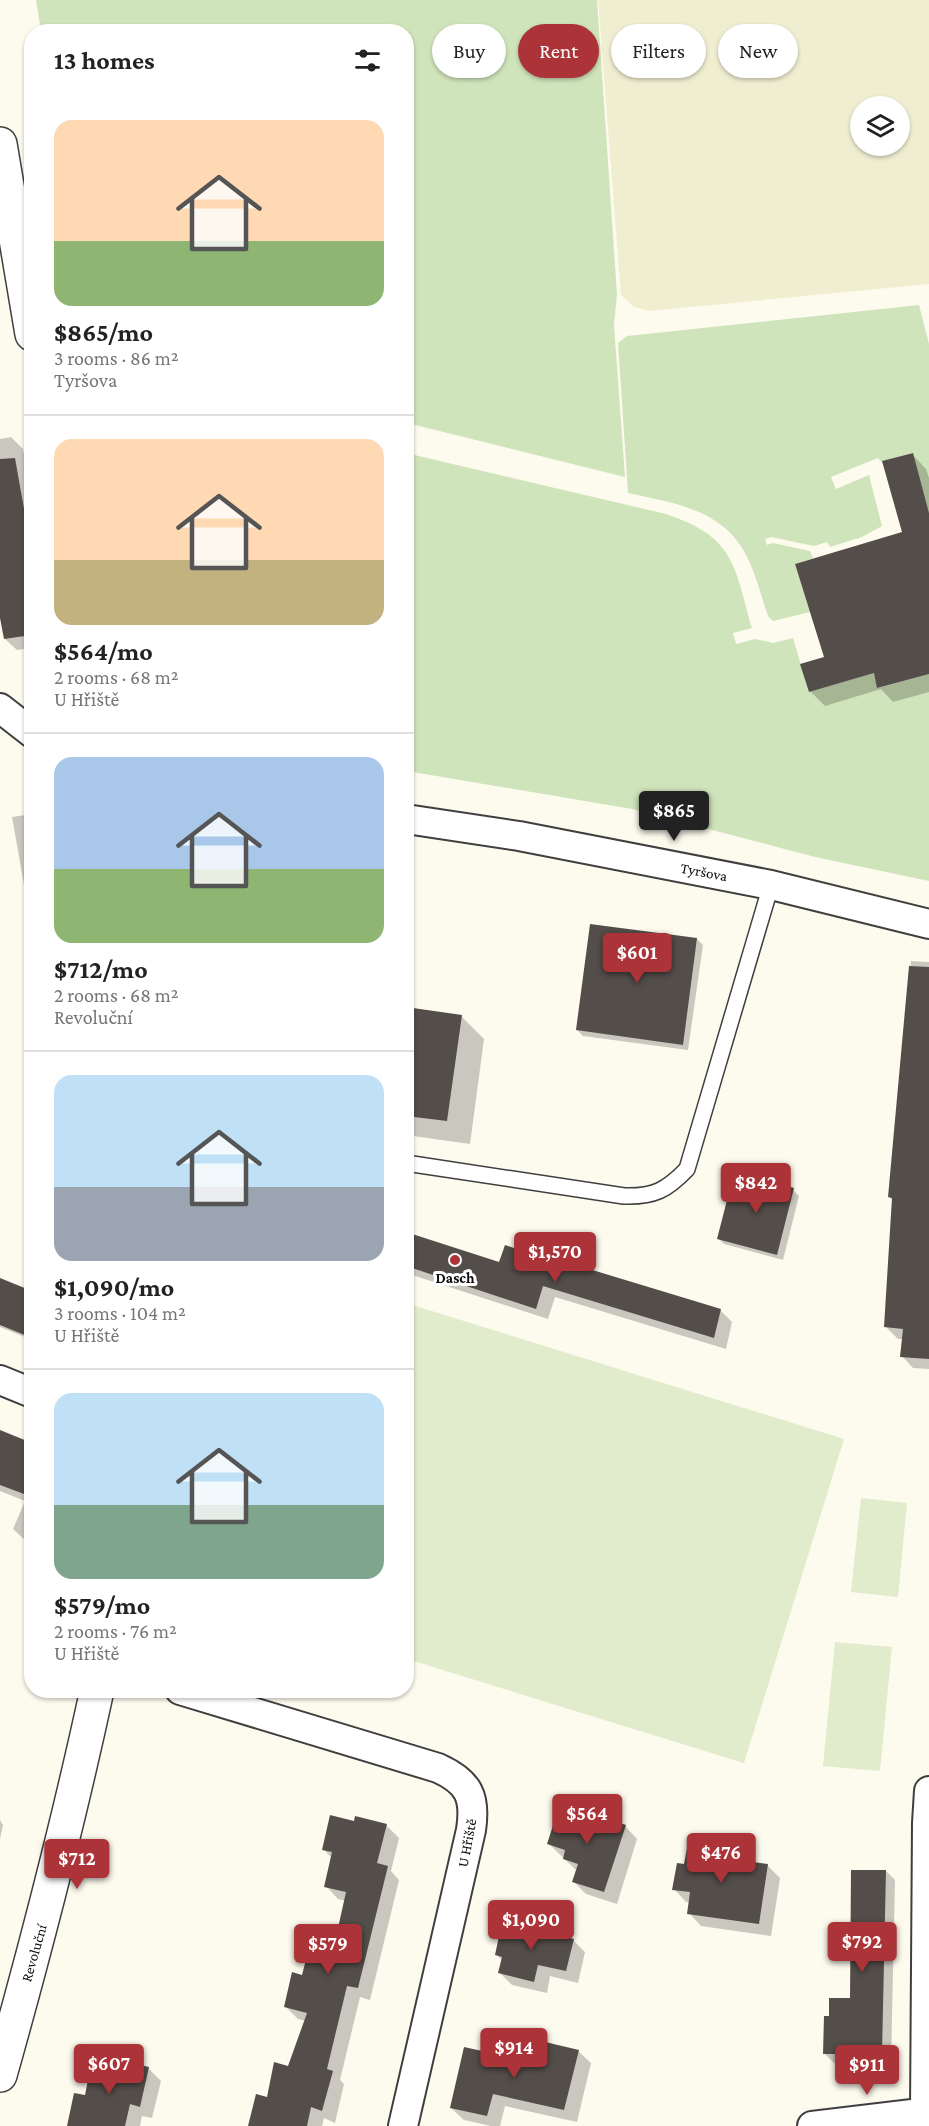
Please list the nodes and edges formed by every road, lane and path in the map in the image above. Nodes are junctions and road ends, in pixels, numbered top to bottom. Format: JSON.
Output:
{"nodes":[{"id":1,"x":0,"y":144,"type":"edge"},
{"id":2,"x":24,"y":286,"type":"edge"},
{"id":3,"x":0,"y":708,"type":"edge"},
{"id":4,"x":24,"y":727,"type":"edge"},
{"id":5,"x":414,"y":820,"type":"edge"},
{"id":6,"x":771,"y":885,"type":"junction"},
{"id":7,"x":929,"y":924,"type":"edge"},
{"id":8,"x":414,"y":1164,"type":"edge"},
{"id":9,"x":0,"y":1380,"type":"edge"},
{"id":10,"x":24,"y":1389,"type":"edge"},
{"id":11,"x":95,"y":1698,"type":"edge"},
{"id":12,"x":206,"y":1698,"type":"edge"},
{"id":13,"x":929,"y":1791,"type":"edge"},
{"id":14,"x":0,"y":2075,"type":"edge"},
{"id":15,"x":927,"y":2112,"type":"edge"},
{"id":16,"x":403,"y":2126,"type":"edge"},
{"id":17,"x":812,"y":2126,"type":"edge"}],
"edges":[{"from":1,"to":2,"type":"street"},
{"from":3,"to":4,"type":"street"},
{"from":5,"to":6,"type":"street","name":"Tyršova"},
{"from":6,"to":7,"type":"street","name":"Tyršova"},
{"from":6,"to":8,"type":"lane"},
{"from":9,"to":10,"type":"street"},
{"from":11,"to":14,"type":"street","name":"Revoluční"},
{"from":12,"to":16,"type":"street","name":"U Hřiště"},
{"from":13,"to":15,"type":"street"},
{"from":15,"to":17,"type":"street"}]}
